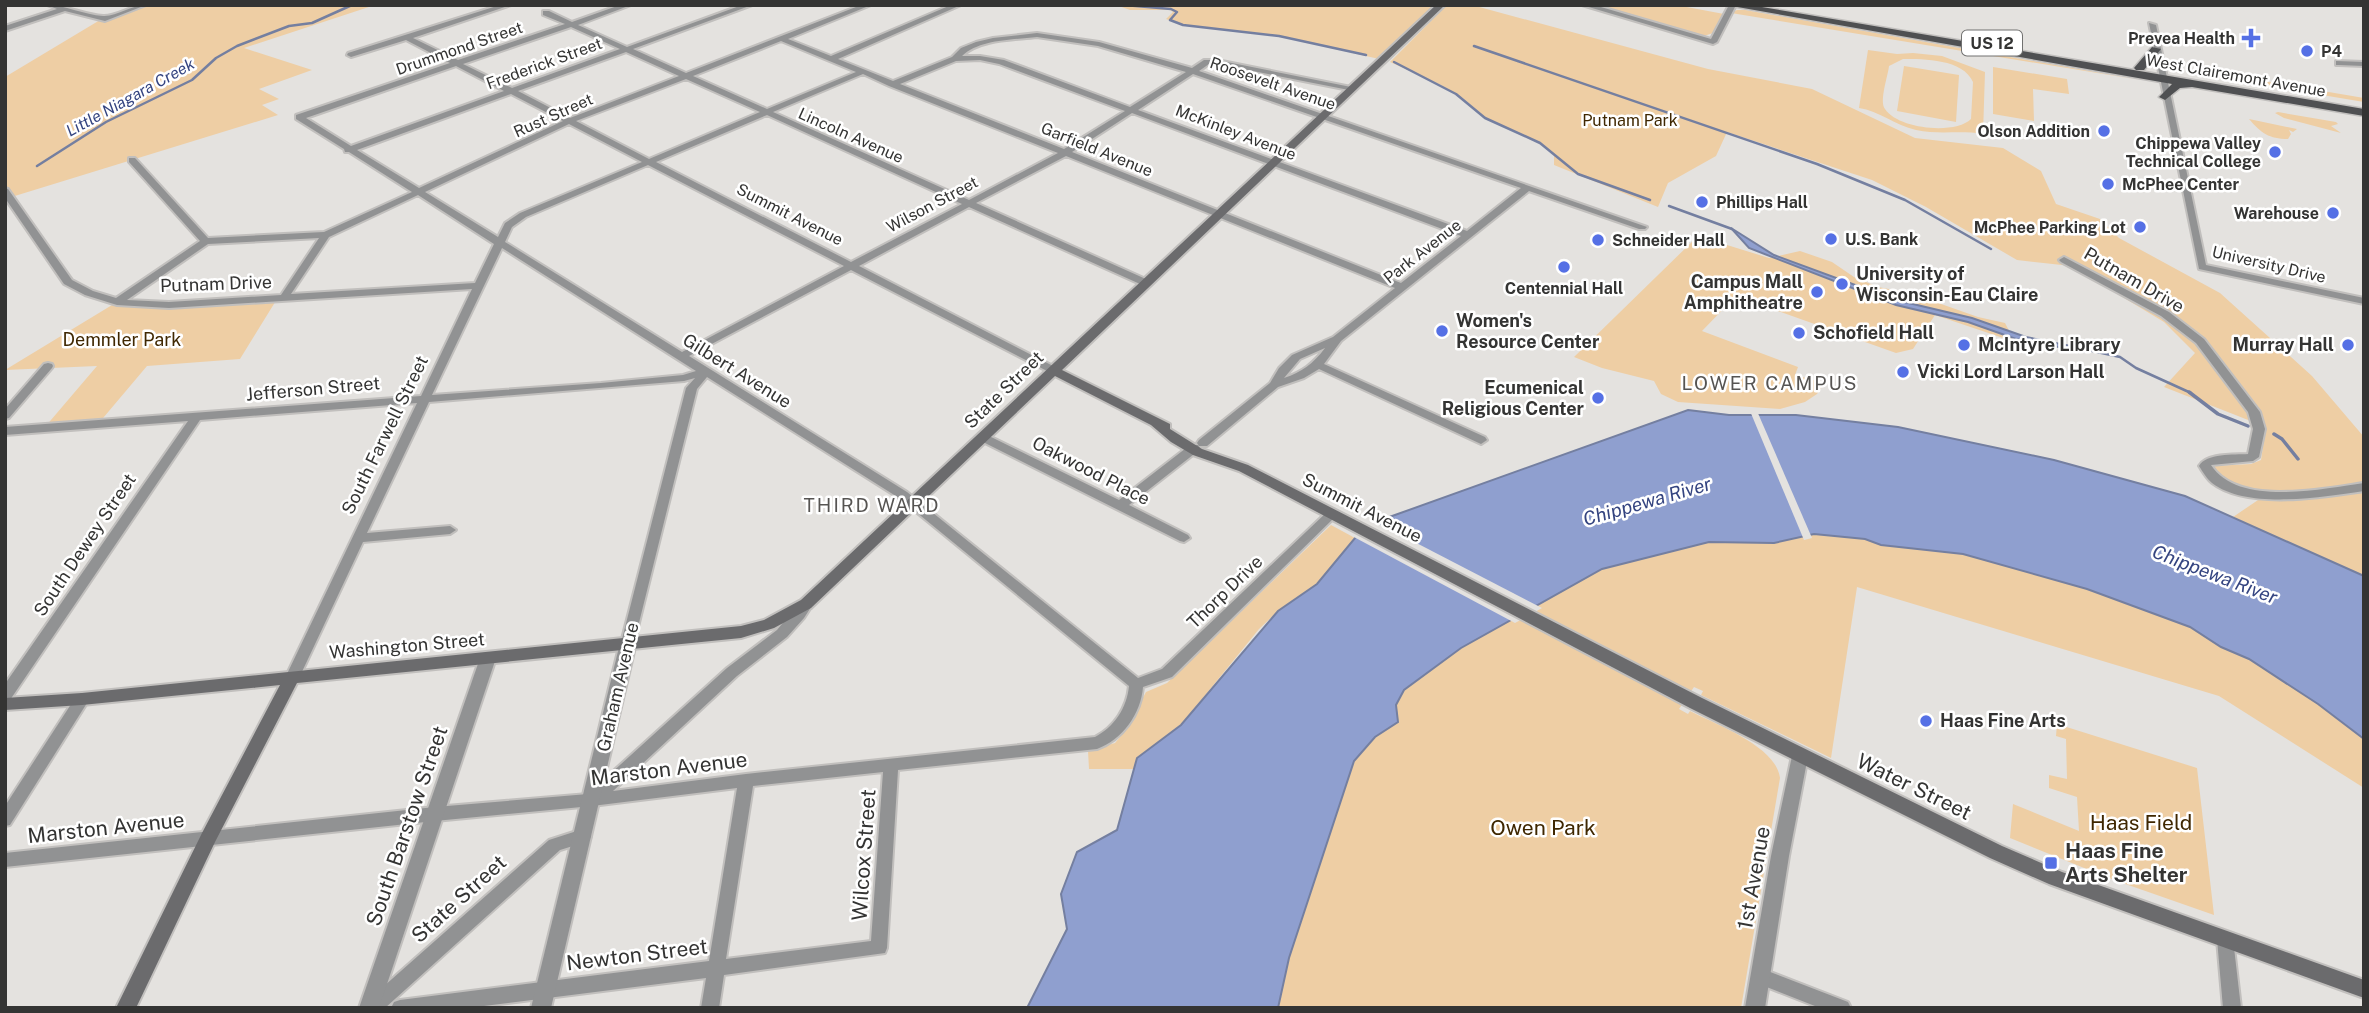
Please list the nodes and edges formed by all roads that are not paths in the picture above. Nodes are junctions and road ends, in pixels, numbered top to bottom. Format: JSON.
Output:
{"nodes":[{"id":1,"x":50,"y":5,"type":"edge"},
{"id":2,"x":143,"y":5,"type":"edge"},
{"id":3,"x":508,"y":5,"type":"edge"},
{"id":4,"x":628,"y":5,"type":"edge"},
{"id":5,"x":749,"y":5,"type":"edge"},
{"id":6,"x":868,"y":5,"type":"edge"},
{"id":7,"x":958,"y":5,"type":"edge"},
{"id":8,"x":1441,"y":5,"type":"edge"},
{"id":9,"x":1585,"y":5,"type":"edge"},
{"id":10,"x":1732,"y":5,"type":"edge"},
{"id":11,"x":1770,"y":5,"type":"edge"},
{"id":12,"x":62,"y":9,"type":"junction"},
{"id":13,"x":546,"y":13,"type":"dead end"},
{"id":14,"x":571,"y":25,"type":"junction"},
{"id":15,"x":2151,"y":25,"type":"dead end"},
{"id":16,"x":5,"y":29,"type":"edge"},
{"id":17,"x":406,"y":37,"type":"junction"},
{"id":18,"x":782,"y":39,"type":"junction"},
{"id":19,"x":1001,"y":39,"type":"junction"},
{"id":20,"x":2156,"y":49,"type":"junction"},
{"id":21,"x":626,"y":50,"type":"junction"},
{"id":22,"x":351,"y":55,"type":"dead end"},
{"id":23,"x":830,"y":59,"type":"junction"},
{"id":24,"x":955,"y":59,"type":"junction"},
{"id":25,"x":992,"y":59,"type":"junction"},
{"id":26,"x":458,"y":63,"type":"junction"},
{"id":27,"x":2339,"y":63,"type":"dead end"},
{"id":28,"x":2364,"y":64,"type":"edge"},
{"id":29,"x":2140,"y":68,"type":"junction"},
{"id":30,"x":1192,"y":71,"type":"junction"},
{"id":31,"x":862,"y":72,"type":"junction"},
{"id":32,"x":2161,"y":75,"type":"junction"},
{"id":33,"x":685,"y":77,"type":"junction"},
{"id":34,"x":892,"y":84,"type":"junction"},
{"id":35,"x":2194,"y":84,"type":"junction"},
{"id":36,"x":1351,"y":89,"type":"junction"},
{"id":37,"x":512,"y":91,"type":"junction"},
{"id":38,"x":2165,"y":97,"type":"junction"},
{"id":39,"x":2364,"y":104,"type":"edge"},
{"id":40,"x":1133,"y":110,"type":"junction"},
{"id":41,"x":766,"y":112,"type":"junction"},
{"id":42,"x":2364,"y":113,"type":"edge"},
{"id":43,"x":299,"y":117,"type":"joint"},
{"id":44,"x":1322,"y":117,"type":"junction"},
{"id":45,"x":570,"y":121,"type":"junction"},
{"id":46,"x":348,"y":150,"type":"junction"},
{"id":47,"x":1064,"y":153,"type":"junction"},
{"id":48,"x":132,"y":160,"type":"dead end"},
{"id":49,"x":648,"y":162,"type":"junction"},
{"id":50,"x":1274,"y":163,"type":"junction"},
{"id":51,"x":1527,"y":188,"type":"junction"},
{"id":52,"x":5,"y":191,"type":"edge"},
{"id":53,"x":418,"y":193,"type":"junction"},
{"id":54,"x":968,"y":203,"type":"junction"},
{"id":55,"x":1219,"y":214,"type":"junction"},
{"id":56,"x":1642,"y":227,"type":"dead end"},
{"id":57,"x":326,"y":235,"type":"junction"},
{"id":58,"x":1468,"y":235,"type":"junction"},
{"id":59,"x":206,"y":242,"type":"junction"},
{"id":60,"x":499,"y":243,"type":"junction"},
{"id":61,"x":2064,"y":260,"type":"dead end"},
{"id":62,"x":852,"y":265,"type":"junction"},
{"id":63,"x":1144,"y":282,"type":"junction"},
{"id":64,"x":480,"y":286,"type":"junction"},
{"id":65,"x":1401,"y":287,"type":"junction"},
{"id":66,"x":284,"y":298,"type":"junction"},
{"id":67,"x":2364,"y":301,"type":"edge"},
{"id":68,"x":117,"y":302,"type":"junction"},
{"id":69,"x":1337,"y":339,"type":"junction"},
{"id":70,"x":682,"y":356,"type":"junction"},
{"id":71,"x":1318,"y":365,"type":"junction"},
{"id":72,"x":48,"y":366,"type":"dead end"},
{"id":73,"x":1053,"y":370,"type":"junction"},
{"id":74,"x":706,"y":372,"type":"junction"},
{"id":75,"x":1275,"y":386,"type":"junction"},
{"id":76,"x":426,"y":397,"type":"junction"},
{"id":77,"x":5,"y":416,"type":"edge"},
{"id":78,"x":197,"y":416,"type":"junction"},
{"id":79,"x":5,"y":430,"type":"edge"},
{"id":80,"x":982,"y":437,"type":"junction"},
{"id":81,"x":1480,"y":440,"type":"dead end"},
{"id":82,"x":1198,"y":445,"type":"junction"},
{"id":83,"x":2364,"y":486,"type":"edge"},
{"id":84,"x":913,"y":502,"type":"junction"},
{"id":85,"x":1121,"y":505,"type":"junction"},
{"id":86,"x":1336,"y":516,"type":"junction"},
{"id":87,"x":450,"y":530,"type":"dead end"},
{"id":88,"x":358,"y":538,"type":"junction"},
{"id":89,"x":1184,"y":538,"type":"dead end"},
{"id":90,"x":1463,"y":582,"type":"joint"},
{"id":91,"x":806,"y":604,"type":"junction"},
{"id":92,"x":628,"y":643,"type":"junction"},
{"id":93,"x":488,"y":658,"type":"junction"},
{"id":94,"x":293,"y":676,"type":"junction"},
{"id":95,"x":1136,"y":684,"type":"junction"},
{"id":96,"x":5,"y":696,"type":"edge"},
{"id":97,"x":82,"y":699,"type":"junction"},
{"id":98,"x":5,"y":704,"type":"edge"},
{"id":99,"x":1800,"y":756,"type":"junction"},
{"id":100,"x":891,"y":764,"type":"junction"},
{"id":101,"x":746,"y":780,"type":"junction"},
{"id":102,"x":592,"y":800,"type":"junction"},
{"id":103,"x":435,"y":814,"type":"junction"},
{"id":104,"x":5,"y":820,"type":"edge"},
{"id":105,"x":583,"y":836,"type":"junction"},
{"id":106,"x":208,"y":838,"type":"junction"},
{"id":107,"x":5,"y":860,"type":"edge"},
{"id":108,"x":2225,"y":939,"type":"junction"},
{"id":109,"x":879,"y":948,"type":"joint"},
{"id":110,"x":717,"y":968,"type":"junction"},
{"id":111,"x":1760,"y":976,"type":"junction"},
{"id":112,"x":2364,"y":989,"type":"edge"},
{"id":113,"x":544,"y":999,"type":"edge"},
{"id":114,"x":126,"y":1008,"type":"edge"},
{"id":115,"x":370,"y":1008,"type":"edge"},
{"id":116,"x":400,"y":1008,"type":"edge"},
{"id":117,"x":710,"y":1008,"type":"edge"},
{"id":118,"x":1755,"y":1008,"type":"edge"},
{"id":119,"x":1842,"y":1008,"type":"edge"},
{"id":120,"x":2232,"y":1008,"type":"edge"}],
"edges":[{"from":1,"to":12,"type":"street"},
{"from":2,"to":12,"type":"street"},
{"from":3,"to":17,"type":"street"},
{"from":4,"to":14,"type":"street","name":"Drummond Street"},
{"from":5,"to":21,"type":"street","name":"Frederick Street"},
{"from":6,"to":18,"type":"street","name":"Rust Street"},
{"from":7,"to":23,"type":"street"},
{"from":8,"to":36,"type":"main road","name":"State Street"},
{"from":9,"to":10,"type":"street"},
{"from":10,"to":32,"type":"main road","name":"West Clairemont Avenue","number":"US 12"},
{"from":11,"to":29,"type":"main road","name":"West Clairemont Avenue","number":"US 12"},
{"from":12,"to":16,"type":"street"},
{"from":13,"to":14,"type":"street","name":"Lincoln Avenue"},
{"from":14,"to":21,"type":"street","name":"Lincoln Avenue"},
{"from":14,"to":26,"type":"street","name":"Drummond Street"},
{"from":15,"to":20,"type":"street","name":"University Drive"},
{"from":17,"to":22,"type":"street"},
{"from":17,"to":26,"type":"street","name":"Summit Avenue"},
{"from":18,"to":23,"type":"street","name":"Garfield Avenue"},
{"from":18,"to":33,"type":"street","name":"Rust Street"},
{"from":19,"to":24,"type":"street","name":"Roosevelt Avenue"},
{"from":19,"to":25,"type":"street"},
{"from":19,"to":30,"type":"street","name":"Roosevelt Avenue"},
{"from":20,"to":29,"type":"main road"},
{"from":20,"to":32,"type":"street","name":"University Drive"},
{"from":21,"to":33,"type":"street","name":"Lincoln Avenue"},
{"from":21,"to":37,"type":"street","name":"Frederick Street"},
{"from":23,"to":31,"type":"street","name":"Garfield Avenue"},
{"from":24,"to":25,"type":"street","name":"McKinley Avenue"},
{"from":24,"to":34,"type":"street","name":"Roosevelt Avenue"},
{"from":25,"to":40,"type":"street","name":"McKinley Avenue"},
{"from":26,"to":37,"type":"street","name":"Summit Avenue"},
{"from":26,"to":43,"type":"street","name":"Drummond Street"},
{"from":27,"to":28,"type":"street"},
{"from":29,"to":32,"type":"main road","name":"West Clairemont Avenue","number":"US 12"},
{"from":30,"to":36,"type":"street"},
{"from":30,"to":40,"type":"street","name":"Wilson Street"},
{"from":30,"to":44,"type":"street","name":"Roosevelt Avenue"},
{"from":31,"to":34,"type":"street","name":"Garfield Avenue"},
{"from":31,"to":41,"type":"street","name":"South Farwell Street"},
{"from":32,"to":35,"type":"main road","name":"West Clairemont Avenue","number":"US 12"},
{"from":32,"to":38,"type":"street","name":"University Drive"},
{"from":32,"to":39,"type":"main road","name":"West Clairemont Avenue"},
{"from":33,"to":41,"type":"street","name":"Lincoln Avenue"},
{"from":33,"to":45,"type":"street","name":"Rust Street"},
{"from":34,"to":47,"type":"street","name":"Garfield Avenue"},
{"from":35,"to":38,"type":"main road"},
{"from":35,"to":42,"type":"main road","name":"West Clairemont Avenue","number":"US 12"},
{"from":36,"to":44,"type":"main road","name":"State Street"},
{"from":37,"to":45,"type":"street","name":"Summit Avenue"},
{"from":37,"to":46,"type":"street","name":"Frederick Street"},
{"from":38,"to":67,"type":"street","name":"University Drive"},
{"from":40,"to":47,"type":"street","name":"Wilson Street"},
{"from":40,"to":50,"type":"street","name":"McKinley Avenue"},
{"from":41,"to":49,"type":"street","name":"South Farwell Street"},
{"from":41,"to":54,"type":"street","name":"Lincoln Avenue"},
{"from":43,"to":46,"type":"street","name":"Gilbert Avenue"},
{"from":44,"to":50,"type":"main road","name":"State Street"},
{"from":44,"to":51,"type":"street","name":"Roosevelt Avenue"},
{"from":45,"to":49,"type":"street","name":"Summit Avenue"},
{"from":45,"to":53,"type":"street","name":"Rust Street"},
{"from":46,"to":53,"type":"street","name":"Gilbert Avenue"},
{"from":47,"to":54,"type":"street","name":"Wilson Street"},
{"from":47,"to":55,"type":"street","name":"Garfield Avenue"},
{"from":48,"to":59,"type":"street"},
{"from":49,"to":60,"type":"street","name":"South Farwell Street"},
{"from":49,"to":62,"type":"street","name":"Summit Avenue"},
{"from":50,"to":55,"type":"main road","name":"State Street"},
{"from":50,"to":58,"type":"street","name":"McKinley Avenue"},
{"from":51,"to":56,"type":"street","name":"Roosevelt Avenue"},
{"from":51,"to":58,"type":"street","name":"Park Avenue"},
{"from":52,"to":68,"type":"street","name":"Putnam Drive"},
{"from":53,"to":57,"type":"street","name":"Rust Street"},
{"from":53,"to":60,"type":"street","name":"Gilbert Avenue"},
{"from":54,"to":62,"type":"street","name":"Wilson Street"},
{"from":54,"to":63,"type":"street","name":"Lincoln Avenue"},
{"from":55,"to":63,"type":"main road","name":"State Street"},
{"from":55,"to":65,"type":"street","name":"Garfield Avenue"},
{"from":57,"to":59,"type":"street"},
{"from":57,"to":66,"type":"street"},
{"from":58,"to":65,"type":"street","name":"Park Avenue"},
{"from":59,"to":68,"type":"street"},
{"from":60,"to":64,"type":"street","name":"South Farwell Street"},
{"from":60,"to":70,"type":"street","name":"Gilbert Avenue"},
{"from":61,"to":83,"type":"street","name":"Putnam Drive"},
{"from":62,"to":70,"type":"street","name":"Wilson Street"},
{"from":62,"to":73,"type":"street","name":"Summit Avenue"},
{"from":63,"to":73,"type":"main road","name":"State Street"},
{"from":64,"to":66,"type":"street","name":"Putnam Drive"},
{"from":64,"to":76,"type":"street","name":"South Farwell Street"},
{"from":65,"to":69,"type":"street","name":"Park Avenue"},
{"from":66,"to":68,"type":"street","name":"Putnam Drive"},
{"from":69,"to":71,"type":"street","name":"Park Avenue"},
{"from":69,"to":75,"type":"street","name":"Park Avenue"},
{"from":70,"to":74,"type":"street","name":"Gilbert Avenue"},
{"from":71,"to":75,"type":"street","name":"Park Avenue"},
{"from":71,"to":81,"type":"street"},
{"from":72,"to":77,"type":"street"},
{"from":73,"to":80,"type":"main road","name":"State Street"},
{"from":73,"to":82,"type":"main road","name":"Summit Avenue"},
{"from":74,"to":76,"type":"street","name":"Jefferson Street"},
{"from":74,"to":84,"type":"street","name":"Gilbert Avenue"},
{"from":74,"to":92,"type":"street","name":"Graham Avenue"},
{"from":75,"to":82,"type":"street","name":"Park Avenue"},
{"from":76,"to":78,"type":"street","name":"Jefferson Street"},
{"from":76,"to":88,"type":"street","name":"South Farwell Street"},
{"from":78,"to":79,"type":"street","name":"Jefferson Street"},
{"from":78,"to":96,"type":"street","name":"South Dewey Street"},
{"from":80,"to":84,"type":"main road","name":"State Street"},
{"from":80,"to":85,"type":"street","name":"Oakwood Place"},
{"from":82,"to":85,"type":"street","name":"Park Avenue"},
{"from":82,"to":86,"type":"main road","name":"Summit Avenue"},
{"from":84,"to":91,"type":"main road","name":"State Street"},
{"from":84,"to":95,"type":"street","name":"Gilbert Avenue"},
{"from":85,"to":89,"type":"street","name":"Oakwood Place"},
{"from":86,"to":90,"type":"main road","name":"Summit Avenue"},
{"from":86,"to":95,"type":"street","name":"Thorp Drive"},
{"from":87,"to":88,"type":"street"},
{"from":88,"to":94,"type":"street","name":"South Farwell Street"},
{"from":90,"to":99,"type":"main road","name":"Water Street"},
{"from":91,"to":92,"type":"main road","name":"Washington Street"},
{"from":91,"to":102,"type":"street","name":"State Street"},
{"from":92,"to":93,"type":"main road","name":"Washington Street"},
{"from":92,"to":102,"type":"street","name":"Graham Avenue"},
{"from":93,"to":94,"type":"main road","name":"Washington Street"},
{"from":93,"to":103,"type":"street","name":"South Barstow Street"},
{"from":94,"to":97,"type":"main road","name":"Washington Street"},
{"from":94,"to":106,"type":"main road","name":"South Farwell Street"},
{"from":95,"to":100,"type":"street","name":"Marston Avenue"},
{"from":97,"to":98,"type":"main road","name":"Washington Street"},
{"from":97,"to":104,"type":"street"},
{"from":99,"to":108,"type":"main road","name":"Water Street"},
{"from":99,"to":111,"type":"street","name":"1st Avenue"},
{"from":100,"to":101,"type":"street","name":"Marston Avenue"},
{"from":100,"to":109,"type":"street","name":"Wilcox Street"},
{"from":101,"to":102,"type":"street","name":"Marston Avenue"},
{"from":101,"to":110,"type":"street"},
{"from":102,"to":103,"type":"street","name":"Marston Avenue"},
{"from":102,"to":105,"type":"street","name":"Graham Avenue"},
{"from":103,"to":106,"type":"street","name":"Marston Avenue"},
{"from":103,"to":115,"type":"street","name":"South Barstow Street"},
{"from":105,"to":113,"type":"street","name":"Graham Avenue"},
{"from":105,"to":115,"type":"street","name":"State Street"},
{"from":106,"to":107,"type":"street","name":"Marston Avenue"},
{"from":106,"to":114,"type":"main road","name":"South Farwell Street"},
{"from":108,"to":112,"type":"main road","name":"Water Street"},
{"from":108,"to":120,"type":"street"},
{"from":109,"to":110,"type":"street","name":"Newton Street"},
{"from":110,"to":113,"type":"street","name":"Newton Street"},
{"from":110,"to":117,"type":"street"},
{"from":111,"to":118,"type":"street","name":"1st Avenue"},
{"from":111,"to":119,"type":"street"},
{"from":113,"to":116,"type":"street","name":"Newton Street"}]}
